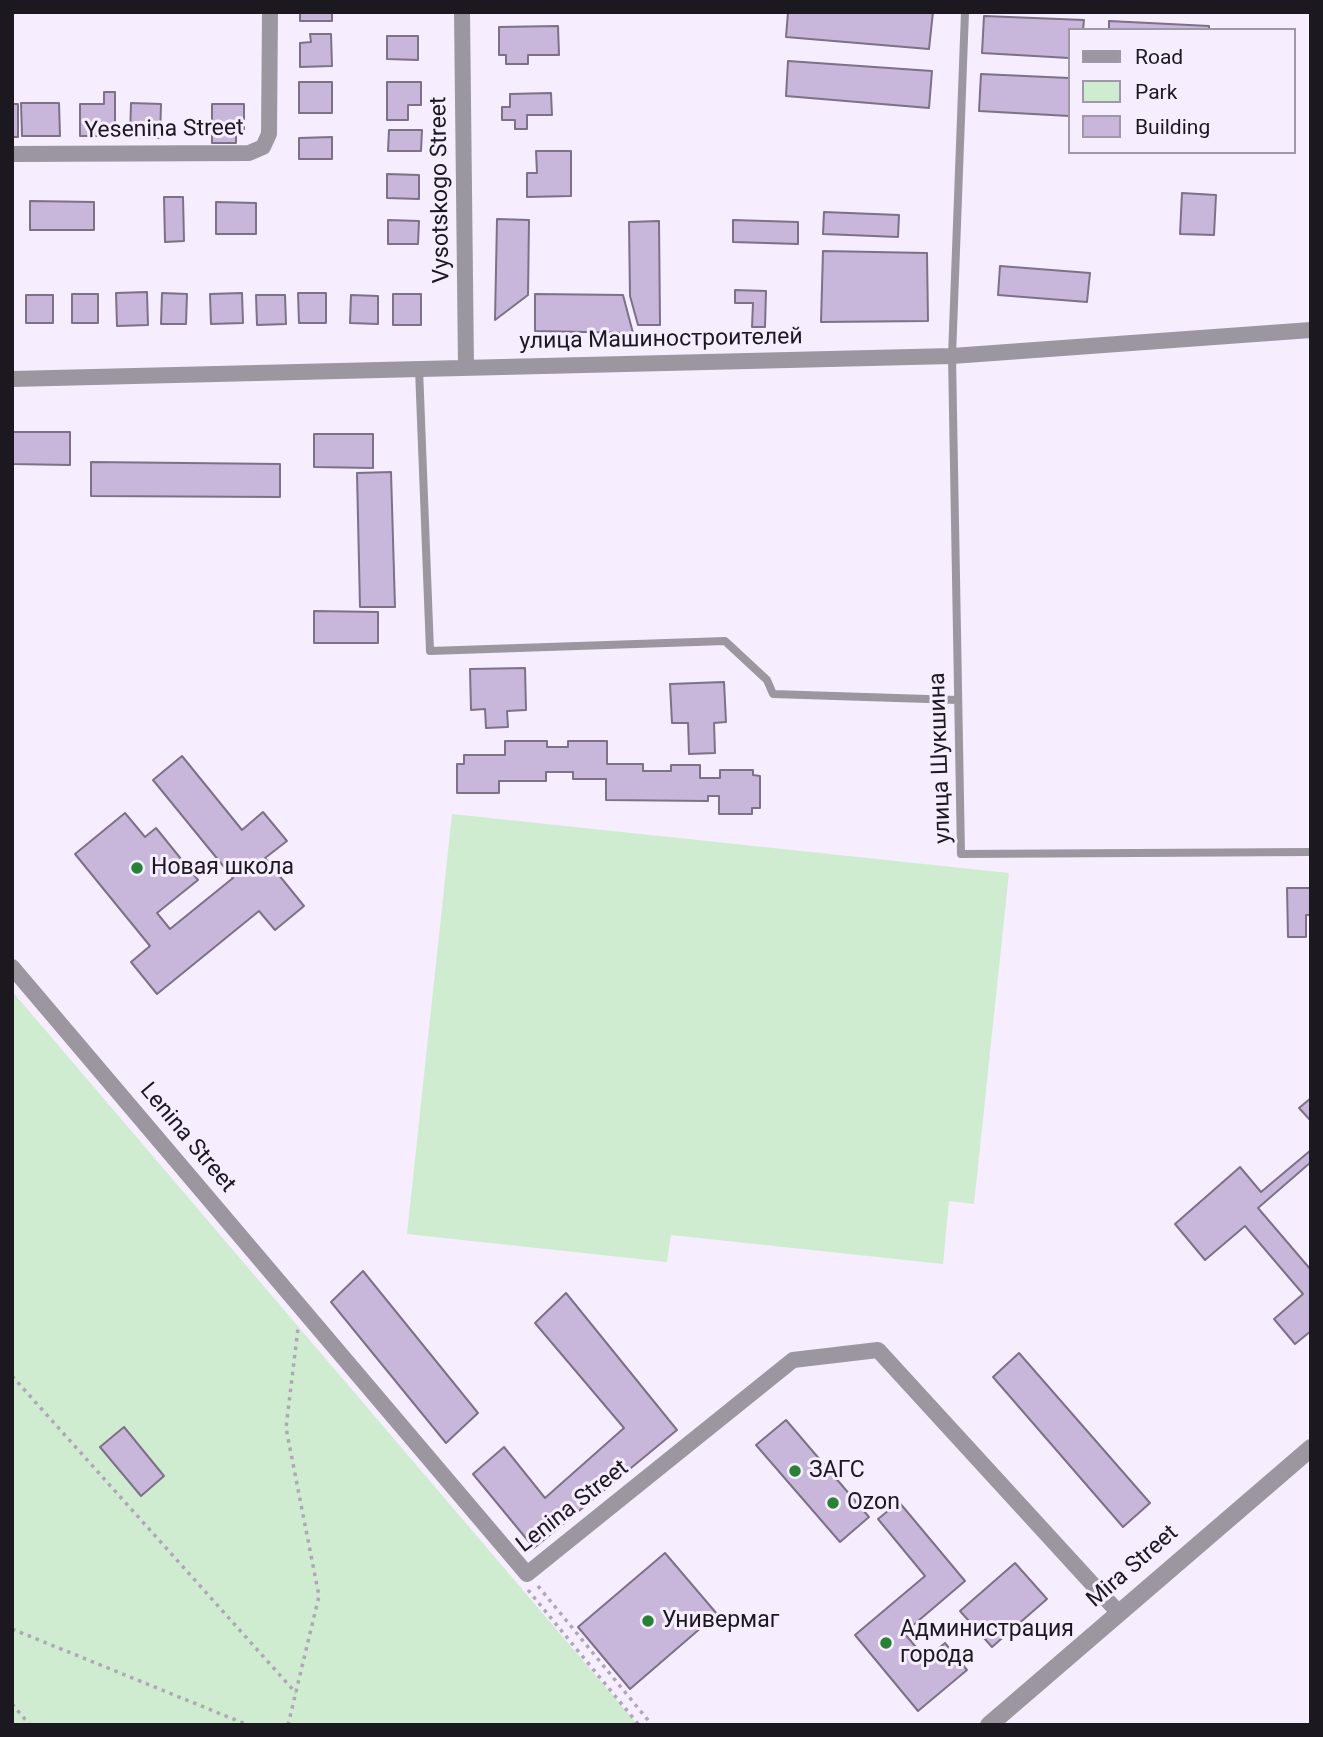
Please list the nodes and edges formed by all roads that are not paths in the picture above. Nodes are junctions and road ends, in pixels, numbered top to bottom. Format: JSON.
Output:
{"nodes":[{"id":1,"x":270,"y":12,"type":"edge"},
{"id":2,"x":462,"y":12,"type":"edge"},
{"id":3,"x":965,"y":12,"type":"edge"},
{"id":4,"x":12,"y":154,"type":"edge"},
{"id":5,"x":1311,"y":330,"type":"edge"},
{"id":6,"x":952,"y":356,"type":"junction"},
{"id":7,"x":466,"y":367,"type":"junction"},
{"id":8,"x":419,"y":369,"type":"junction"},
{"id":9,"x":12,"y":379,"type":"edge"},
{"id":10,"x":958,"y":700,"type":"junction"},
{"id":11,"x":1311,"y":852,"type":"edge"},
{"id":12,"x":12,"y":967,"type":"edge"},
{"id":13,"x":1311,"y":1448,"type":"edge"},
{"id":14,"x":1118,"y":1612,"type":"junction"},
{"id":15,"x":989,"y":1725,"type":"edge"}],
"edges":[{"from":1,"to":4,"type":"street","name":"Yesenina Street"},
{"from":2,"to":7,"type":"street","name":"Vysotskogo Street"},
{"from":3,"to":6,"type":"lane","name":"улица Шукшина"},
{"from":5,"to":6,"type":"street","name":"улица Машиностроителей"},
{"from":6,"to":7,"type":"street","name":"улица Машиностроителей"},
{"from":6,"to":10,"type":"lane","name":"улица Шукшина"},
{"from":7,"to":8,"type":"street","name":"улица Машиностроителей"},
{"from":8,"to":9,"type":"street","name":"улица Машиностроителей"},
{"from":8,"to":10,"type":"lane"},
{"from":10,"to":11,"type":"lane","name":"улица Шукшина"},
{"from":12,"to":14,"type":"street","name":"Lenina Street"},
{"from":13,"to":14,"type":"street","name":"Mira Street"},
{"from":14,"to":15,"type":"street","name":"Mira Street"}]}
